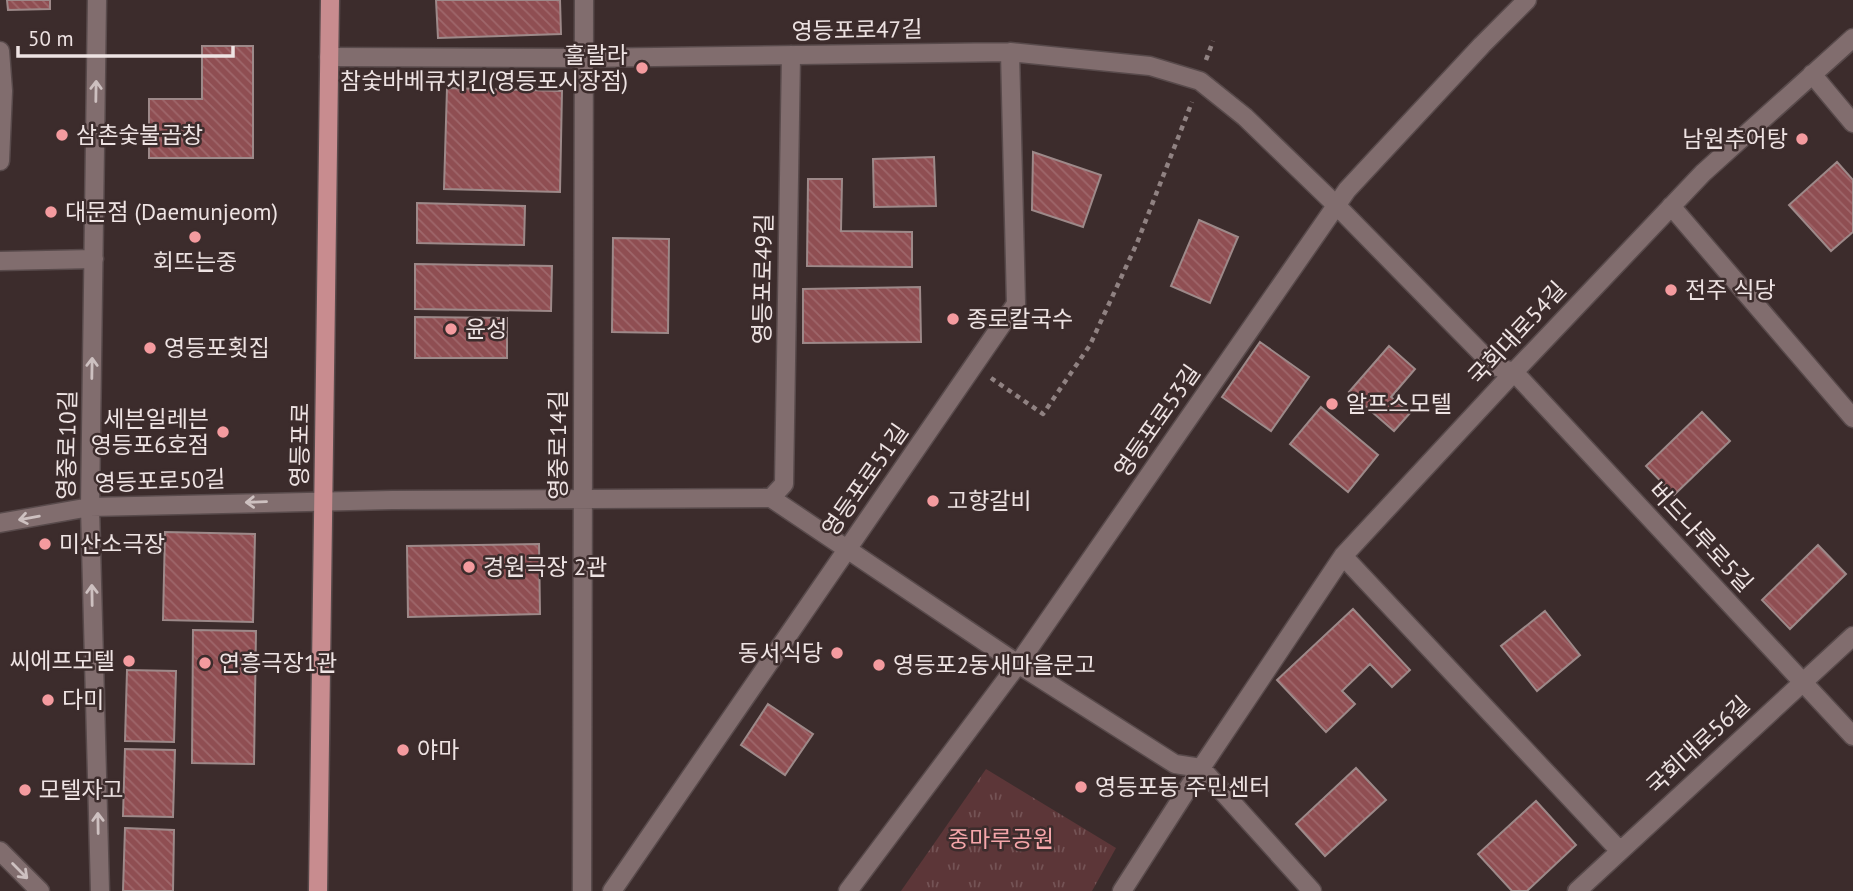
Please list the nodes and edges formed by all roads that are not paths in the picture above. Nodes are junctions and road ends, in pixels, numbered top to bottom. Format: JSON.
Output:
{"nodes":[{"id":1,"x":97,"y":0,"type":"edge"},
{"id":2,"x":330,"y":0,"type":"edge"},
{"id":3,"x":584,"y":0,"type":"edge"},
{"id":4,"x":1527,"y":0,"type":"edge"},
{"id":5,"x":1853,"y":38,"type":"edge"},
{"id":6,"x":0,"y":51,"type":"edge"},
{"id":7,"x":1010,"y":52,"type":"junction"},
{"id":8,"x":791,"y":55,"type":"junction"},
{"id":9,"x":329,"y":57,"type":"junction"},
{"id":10,"x":583,"y":58,"type":"junction"},
{"id":11,"x":1812,"y":74,"type":"junction"},
{"id":12,"x":1853,"y":122,"type":"edge"},
{"id":13,"x":0,"y":161,"type":"edge"},
{"id":14,"x":1336,"y":205,"type":"junction"},
{"id":15,"x":1671,"y":206,"type":"junction"},
{"id":16,"x":94,"y":259,"type":"junction"},
{"id":17,"x":0,"y":261,"type":"edge"},
{"id":18,"x":1514,"y":372,"type":"junction"},
{"id":19,"x":1853,"y":418,"type":"edge"},
{"id":20,"x":582,"y":498,"type":"junction"},
{"id":21,"x":771,"y":498,"type":"junction"},
{"id":22,"x":324,"y":502,"type":"junction"},
{"id":23,"x":90,"y":507,"type":"junction"},
{"id":24,"x":0,"y":523,"type":"edge"},
{"id":25,"x":847,"y":550,"type":"junction"},
{"id":26,"x":1343,"y":556,"type":"junction"},
{"id":27,"x":1853,"y":636,"type":"edge"},
{"id":28,"x":1018,"y":664,"type":"junction"},
{"id":29,"x":1803,"y":682,"type":"junction"},
{"id":30,"x":1853,"y":736,"type":"edge"},
{"id":31,"x":1201,"y":768,"type":"junction"},
{"id":32,"x":0,"y":851,"type":"edge"},
{"id":33,"x":1620,"y":851,"type":"junction"},
{"id":34,"x":40,"y":891,"type":"edge"},
{"id":35,"x":100,"y":891,"type":"edge"},
{"id":36,"x":318,"y":891,"type":"edge"},
{"id":37,"x":582,"y":891,"type":"edge"},
{"id":38,"x":612,"y":891,"type":"edge"},
{"id":39,"x":848,"y":891,"type":"edge"},
{"id":40,"x":1122,"y":891,"type":"edge"},
{"id":41,"x":1312,"y":891,"type":"edge"},
{"id":42,"x":1577,"y":891,"type":"edge"}],
"edges":[{"from":16,"to":1,"type":"street","name":"영중로10길","one_way":true},
{"from":2,"to":9,"type":"main road","name":"영등포로"},
{"from":3,"to":10,"type":"street","name":"영중로14길"},
{"from":4,"to":14,"type":"street","name":"영등포로53길"},
{"from":5,"to":11,"type":"street","name":"국회대로54길"},
{"from":6,"to":13,"type":"street"},
{"from":7,"to":8,"type":"street","name":"영등포로47길"},
{"from":7,"to":14,"type":"street","name":"영등포로47길"},
{"from":7,"to":25,"type":"street","name":"영등포로51길"},
{"from":8,"to":10,"type":"street","name":"영등포로47길"},
{"from":8,"to":21,"type":"street","name":"영등포로49길"},
{"from":9,"to":10,"type":"street","name":"영등포로47길"},
{"from":9,"to":22,"type":"main road","name":"영등포로"},
{"from":10,"to":20,"type":"street","name":"영중로14길"},
{"from":11,"to":12,"type":"street"},
{"from":11,"to":15,"type":"street","name":"국회대로54길"},
{"from":14,"to":18,"type":"street"},
{"from":14,"to":28,"type":"street","name":"영등포로53길"},
{"from":15,"to":18,"type":"street","name":"국회대로54길"},
{"from":15,"to":19,"type":"street"},
{"from":16,"to":17,"type":"street"},
{"from":23,"to":16,"type":"street","name":"영중로10길","one_way":true},
{"from":18,"to":26,"type":"street","name":"국회대로54길"},
{"from":18,"to":29,"type":"street","name":"버드나루로5길"},
{"from":20,"to":21,"type":"street"},
{"from":20,"to":22,"type":"street"},
{"from":20,"to":37,"type":"street","name":"영중로14길"},
{"from":21,"to":25,"type":"street"},
{"from":22,"to":23,"type":"street","name":"영등포로50길","one_way":true},
{"from":22,"to":36,"type":"main road","name":"영등포로"},
{"from":23,"to":24,"type":"street","name":"영등포로50길","one_way":true},
{"from":35,"to":23,"type":"street","name":"영중로10길","one_way":true},
{"from":25,"to":28,"type":"street"},
{"from":25,"to":38,"type":"street","name":"영등포로51길"},
{"from":26,"to":31,"type":"street","name":"국회대로54길"},
{"from":26,"to":33,"type":"street"},
{"from":27,"to":29,"type":"street","name":"국회대로56길"},
{"from":28,"to":31,"type":"street"},
{"from":28,"to":39,"type":"street","name":"영등포로53길"},
{"from":29,"to":30,"type":"street","name":"버드나루로5길"},
{"from":29,"to":33,"type":"street","name":"국회대로56길"},
{"from":31,"to":40,"type":"street","name":"국회대로54길"},
{"from":31,"to":41,"type":"street"},
{"from":32,"to":34,"type":"street","one_way":true},
{"from":33,"to":42,"type":"street","name":"국회대로56길"}]}
